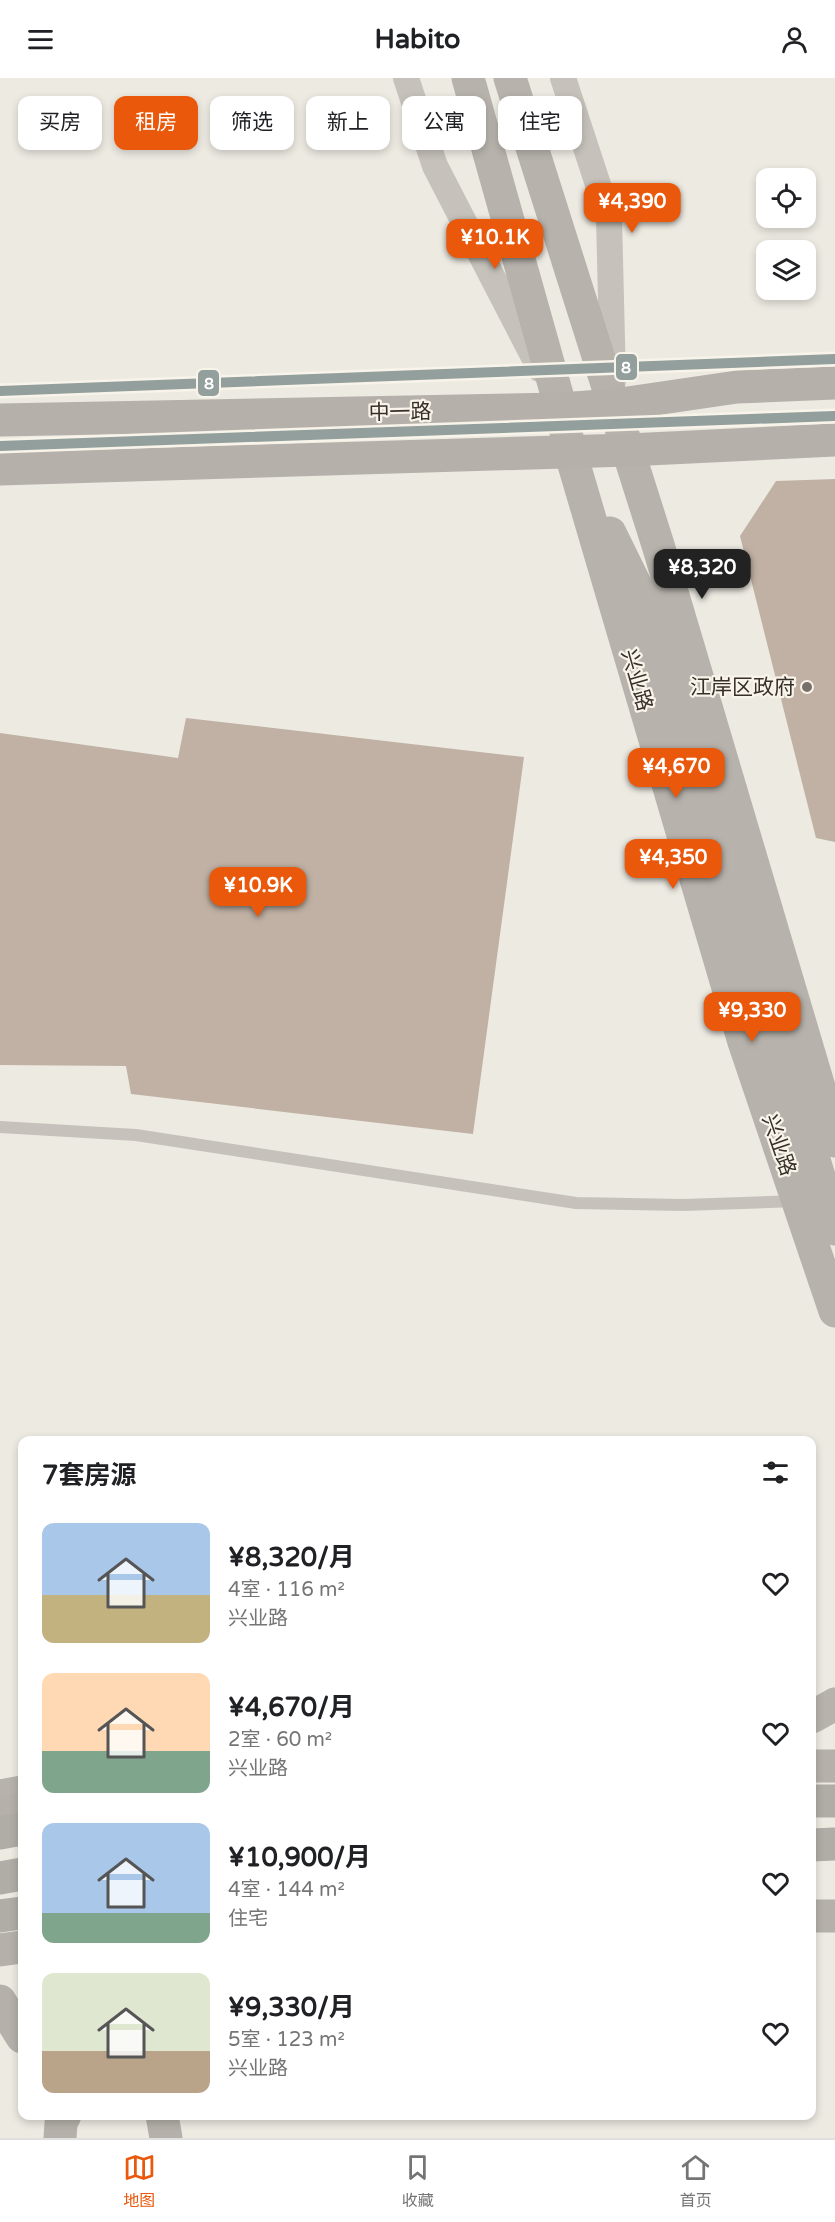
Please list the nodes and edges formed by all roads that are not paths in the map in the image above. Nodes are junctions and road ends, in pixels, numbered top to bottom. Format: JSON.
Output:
{"nodes":[{"id":1,"x":406,"y":78,"type":"edge"},
{"id":2,"x":468,"y":78,"type":"edge"},
{"id":3,"x":510,"y":78,"type":"edge"},
{"id":4,"x":563,"y":78,"type":"edge"},
{"id":5,"x":835,"y":383,"type":"edge"},
{"id":6,"x":614,"y":405,"type":"junction"},
{"id":7,"x":561,"y":409,"type":"junction"},
{"id":8,"x":0,"y":420,"type":"edge"},
{"id":9,"x":835,"y":440,"type":"edge"},
{"id":10,"x":628,"y":450,"type":"junction"},
{"id":11,"x":570,"y":451,"type":"junction"},
{"id":12,"x":0,"y":469,"type":"edge"},
{"id":13,"x":0,"y":1127,"type":"edge"},
{"id":14,"x":835,"y":1141,"type":"edge"},
{"id":15,"x":798,"y":1201,"type":"junction"},
{"id":16,"x":835,"y":1229,"type":"edge"},
{"id":17,"x":835,"y":1311,"type":"edge"},
{"id":18,"x":835,"y":1704,"type":"edge"},
{"id":19,"x":816,"y":1715,"type":"edge"},
{"id":20,"x":816,"y":1766,"type":"edge"},
{"id":21,"x":835,"y":1766,"type":"edge"},
{"id":22,"x":18,"y":1793,"type":"edge"},
{"id":23,"x":0,"y":1796,"type":"edge"},
{"id":24,"x":816,"y":1801,"type":"edge"},
{"id":25,"x":835,"y":1801,"type":"edge"},
{"id":26,"x":18,"y":1811,"type":"edge"},
{"id":27,"x":0,"y":1813,"type":"edge"},
{"id":28,"x":18,"y":1830,"type":"edge"},
{"id":29,"x":0,"y":1833,"type":"edge"},
{"id":30,"x":816,"y":1845,"type":"edge"},
{"id":31,"x":835,"y":1845,"type":"edge"},
{"id":32,"x":18,"y":1875,"type":"edge"},
{"id":33,"x":0,"y":1878,"type":"edge"},
{"id":34,"x":18,"y":1914,"type":"edge"},
{"id":35,"x":0,"y":1916,"type":"edge"},
{"id":36,"x":816,"y":1916,"type":"edge"},
{"id":37,"x":835,"y":1916,"type":"edge"},
{"id":38,"x":18,"y":1948,"type":"edge"},
{"id":39,"x":0,"y":1950,"type":"edge"},
{"id":40,"x":0,"y":2001,"type":"edge"},
{"id":41,"x":18,"y":2030,"type":"edge"},
{"id":42,"x":163,"y":2120,"type":"edge"},
{"id":43,"x":166,"y":2138,"type":"edge"}],
"edges":[{"from":1,"to":7,"type":"street"},
{"from":2,"to":7,"type":"main road","name":"兴业路"},
{"from":3,"to":6,"type":"main road"},
{"from":4,"to":6,"type":"street"},
{"from":5,"to":6,"type":"main road","name":"中一路"},
{"from":6,"to":7,"type":"main road","name":"中一路"},
{"from":6,"to":10,"type":"main road"},
{"from":7,"to":8,"type":"main road","name":"中一路"},
{"from":7,"to":11,"type":"main road","name":"兴业路"},
{"from":9,"to":10,"type":"main road","name":"中一路"},
{"from":10,"to":11,"type":"main road","name":"中一路"},
{"from":10,"to":14,"type":"main road"},
{"from":11,"to":12,"type":"main road","name":"中一路"},
{"from":11,"to":15,"type":"main road","name":"兴业路"},
{"from":11,"to":16,"type":"main road"},
{"from":13,"to":15,"type":"lane"},
{"from":15,"to":17,"type":"main road","name":"兴业路"},
{"from":18,"to":19,"type":"main road"},
{"from":20,"to":21,"type":"main road"},
{"from":22,"to":23,"type":"main road"},
{"from":24,"to":25,"type":"highway"},
{"from":26,"to":27,"type":"main road"},
{"from":28,"to":29,"type":"highway"},
{"from":30,"to":31,"type":"highway"},
{"from":32,"to":33,"type":"highway"},
{"from":34,"to":35,"type":"highway"},
{"from":36,"to":37,"type":"main road"},
{"from":38,"to":39,"type":"main road"},
{"from":40,"to":41,"type":"main road"},
{"from":42,"to":43,"type":"main road"}]}
